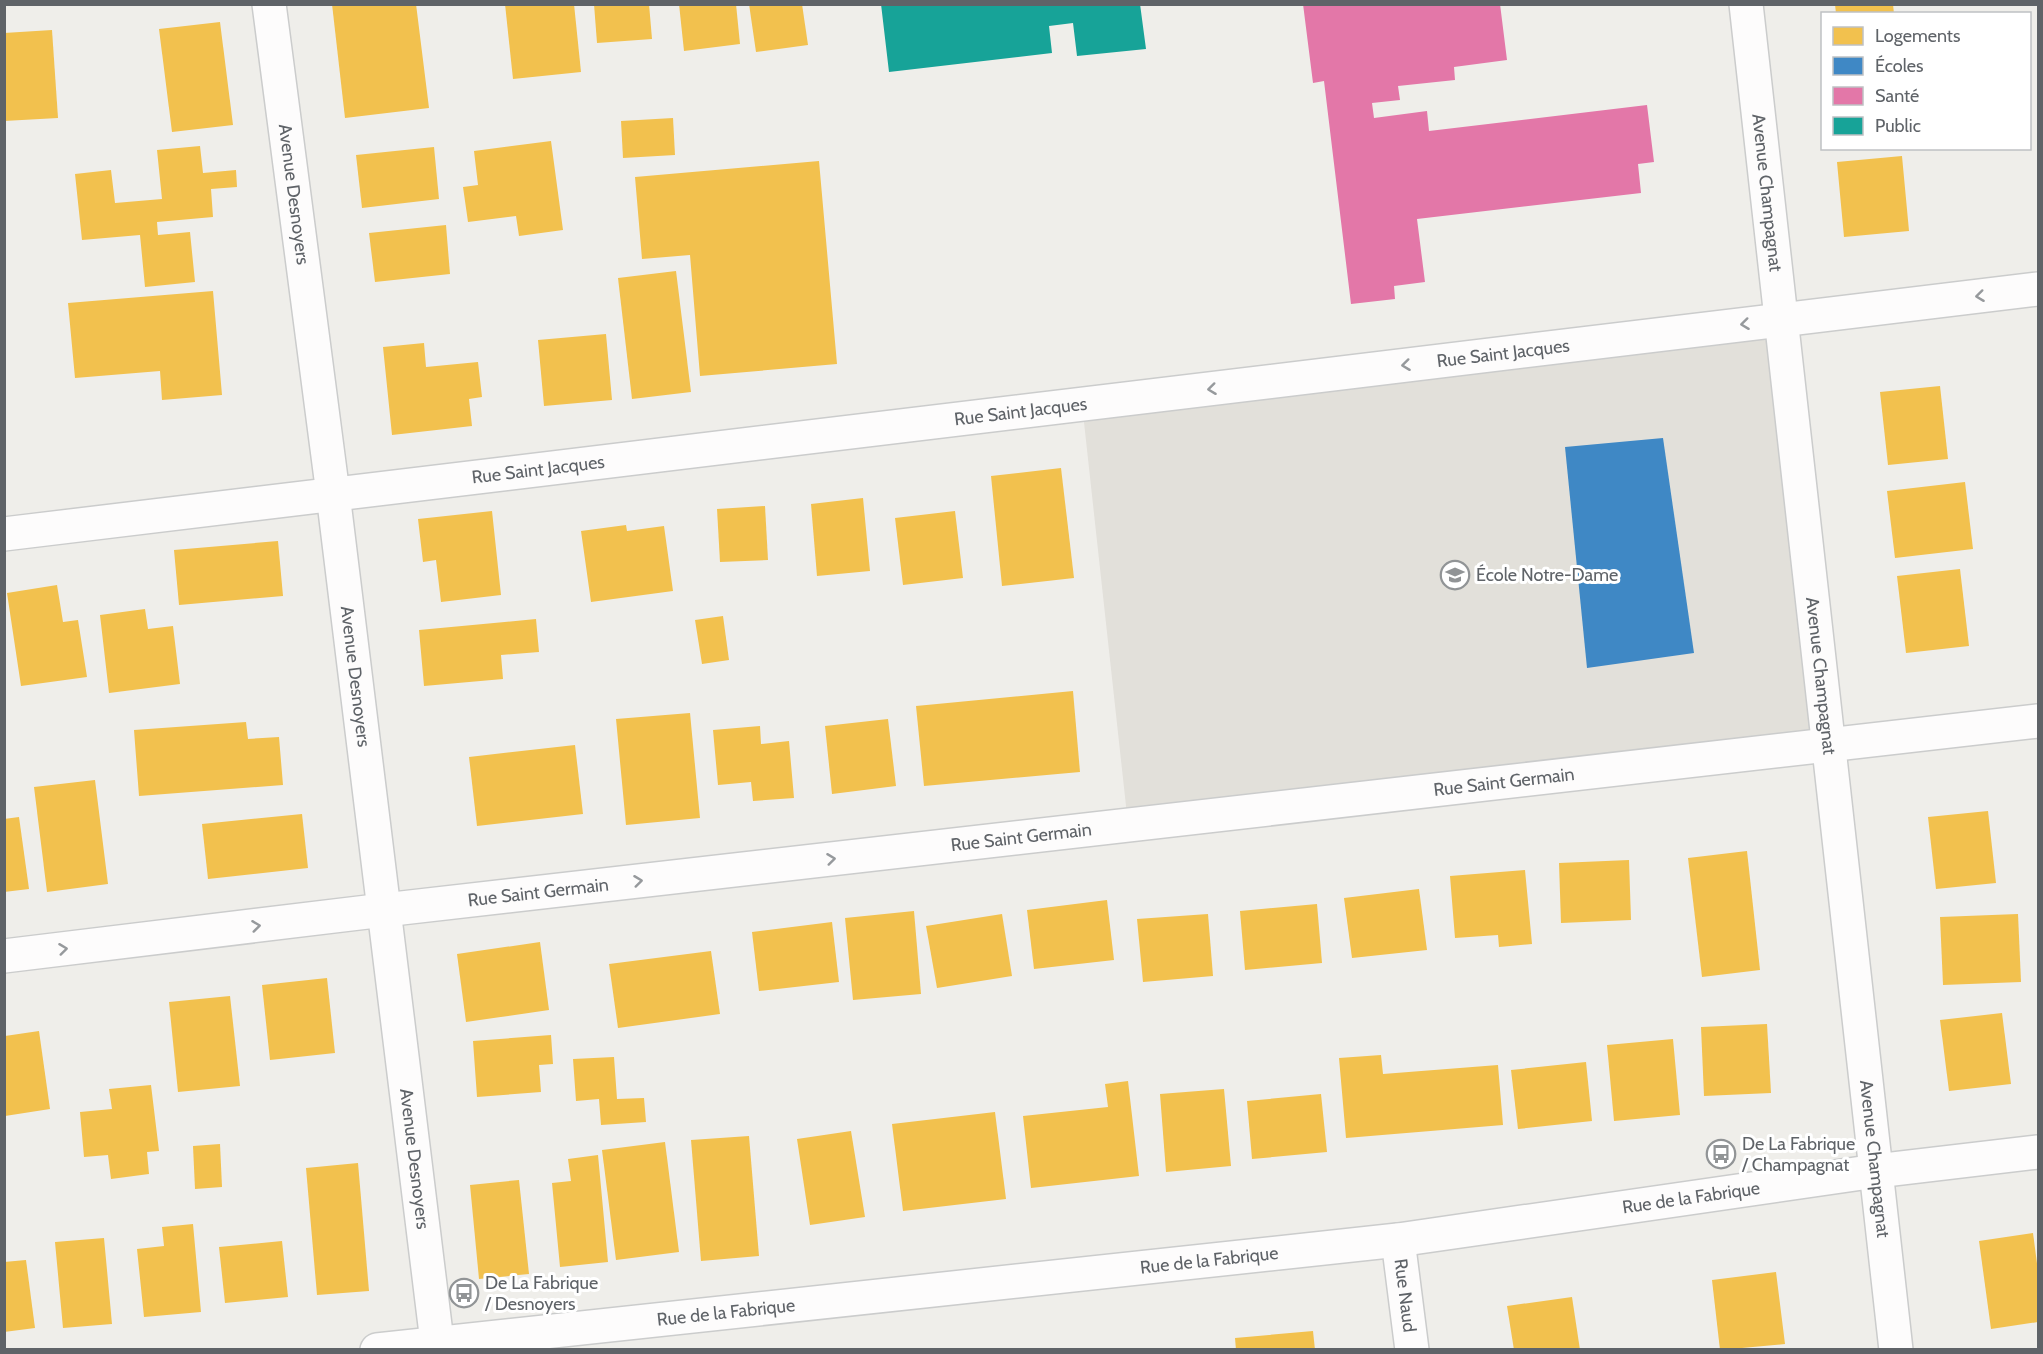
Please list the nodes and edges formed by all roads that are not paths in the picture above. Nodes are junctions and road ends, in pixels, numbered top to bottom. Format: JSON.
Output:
{"nodes":[{"id":1,"x":269,"y":4,"type":"edge"},
{"id":2,"x":1746,"y":4,"type":"edge"},
{"id":3,"x":2038,"y":289,"type":"edge"},
{"id":4,"x":1781,"y":320,"type":"junction"},
{"id":5,"x":333,"y":494,"type":"junction"},
{"id":6,"x":4,"y":534,"type":"edge"},
{"id":7,"x":2038,"y":721,"type":"edge"},
{"id":8,"x":1829,"y":745,"type":"junction"},
{"id":9,"x":384,"y":910,"type":"junction"},
{"id":10,"x":4,"y":956,"type":"edge"},
{"id":11,"x":2038,"y":1152,"type":"edge"},
{"id":12,"x":1876,"y":1171,"type":"junction"},
{"id":13,"x":1398,"y":1240,"type":"junction"},
{"id":14,"x":437,"y":1346,"type":"edge"},
{"id":15,"x":377,"y":1350,"type":"edge"},
{"id":16,"x":1412,"y":1350,"type":"edge"},
{"id":17,"x":1896,"y":1350,"type":"edge"}],
"edges":[{"from":1,"to":5,"type":"street","name":"Avenue Desnoyers"},
{"from":2,"to":4,"type":"street","name":"Avenue Champagnat"},
{"from":3,"to":4,"type":"street","name":"Rue Saint Jacques","one_way":true},
{"from":4,"to":5,"type":"street","name":"Rue Saint Jacques","one_way":true},
{"from":4,"to":8,"type":"street","name":"Avenue Champagnat"},
{"from":5,"to":6,"type":"street","name":"Rue Saint Jacques"},
{"from":5,"to":9,"type":"street","name":"Avenue Desnoyers"},
{"from":7,"to":8,"type":"street","name":"Rue Saint Germain"},
{"from":9,"to":8,"type":"street","name":"Rue Saint Germain","one_way":true},
{"from":8,"to":12,"type":"street","name":"Avenue Champagnat"},
{"from":10,"to":9,"type":"street","name":"Rue Saint Germain","one_way":true},
{"from":9,"to":14,"type":"street","name":"Avenue Desnoyers"},
{"from":11,"to":12,"type":"street","name":"Rue de la Fabrique"},
{"from":12,"to":13,"type":"street","name":"Rue de la Fabrique"},
{"from":12,"to":17,"type":"street","name":"Avenue Champagnat"},
{"from":13,"to":14,"type":"street","name":"Rue de la Fabrique"},
{"from":13,"to":16,"type":"street","name":"Rue Naud"},
{"from":14,"to":15,"type":"street","name":"Rue de la Fabrique"}]}
